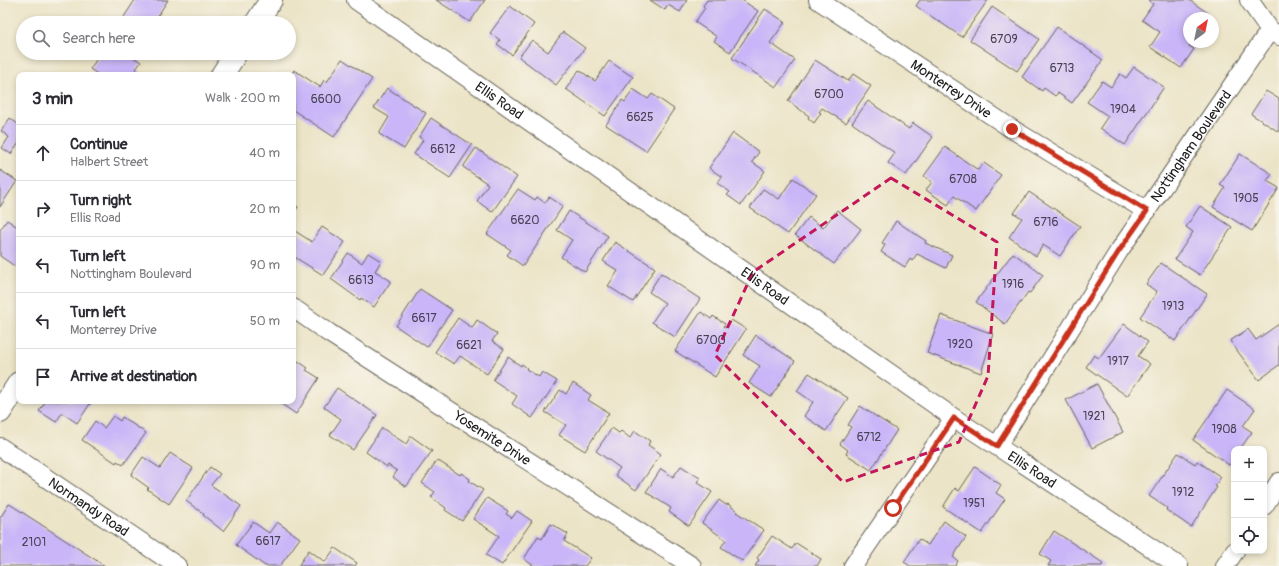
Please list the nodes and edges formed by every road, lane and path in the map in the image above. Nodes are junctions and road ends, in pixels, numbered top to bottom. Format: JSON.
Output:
{"nodes":[{"id":1,"x":271,"y":0,"type":"edge"},
{"id":2,"x":356,"y":0,"type":"edge"},
{"id":3,"x":818,"y":0,"type":"edge"},
{"id":4,"x":1249,"y":0,"type":"edge"},
{"id":5,"x":261,"y":16,"type":"edge"},
{"id":6,"x":1274,"y":33,"type":"edge"},
{"id":7,"x":232,"y":60,"type":"edge"},
{"id":8,"x":224,"y":72,"type":"edge"},
{"id":9,"x":1147,"y":211,"type":"junction"},
{"id":10,"x":296,"y":310,"type":"edge"},
{"id":11,"x":16,"y":388,"type":"edge"},
{"id":12,"x":0,"y":412,"type":"edge"},
{"id":13,"x":954,"y":418,"type":"junction"},
{"id":14,"x":997,"y":446,"type":"junction"},
{"id":15,"x":0,"y":447,"type":"edge"},
{"id":16,"x":1279,"y":482,"type":"edge"},
{"id":17,"x":1267,"y":501,"type":"edge"},
{"id":18,"x":1233,"y":554,"type":"edge"},
{"id":19,"x":1159,"y":561,"type":"edge"},
{"id":20,"x":177,"y":566,"type":"edge"},
{"id":21,"x":692,"y":566,"type":"edge"},
{"id":22,"x":854,"y":566,"type":"edge"},
{"id":23,"x":1179,"y":566,"type":"edge"},
{"id":24,"x":1225,"y":566,"type":"edge"}],
"edges":[{"from":1,"to":5,"type":"street"},
{"from":2,"to":13,"type":"street","name":"Ellis Road"},
{"from":3,"to":9,"type":"street","name":"Monterrey Drive"},
{"from":4,"to":6,"type":"street"},
{"from":6,"to":9,"type":"street","name":"Nottingham Boulevard"},
{"from":7,"to":8,"type":"street"},
{"from":9,"to":14,"type":"street","name":"Nottingham Boulevard"},
{"from":10,"to":21,"type":"street","name":"Yosemite Drive"},
{"from":11,"to":12,"type":"street"},
{"from":13,"to":14,"type":"street","name":"Ellis Road"},
{"from":13,"to":22,"type":"street"},
{"from":14,"to":19,"type":"street","name":"Ellis Road"},
{"from":15,"to":20,"type":"street","name":"Normandy Road"},
{"from":16,"to":17,"type":"street"},
{"from":18,"to":24,"type":"street"},
{"from":19,"to":23,"type":"street","name":"Ellis Road"}]}
